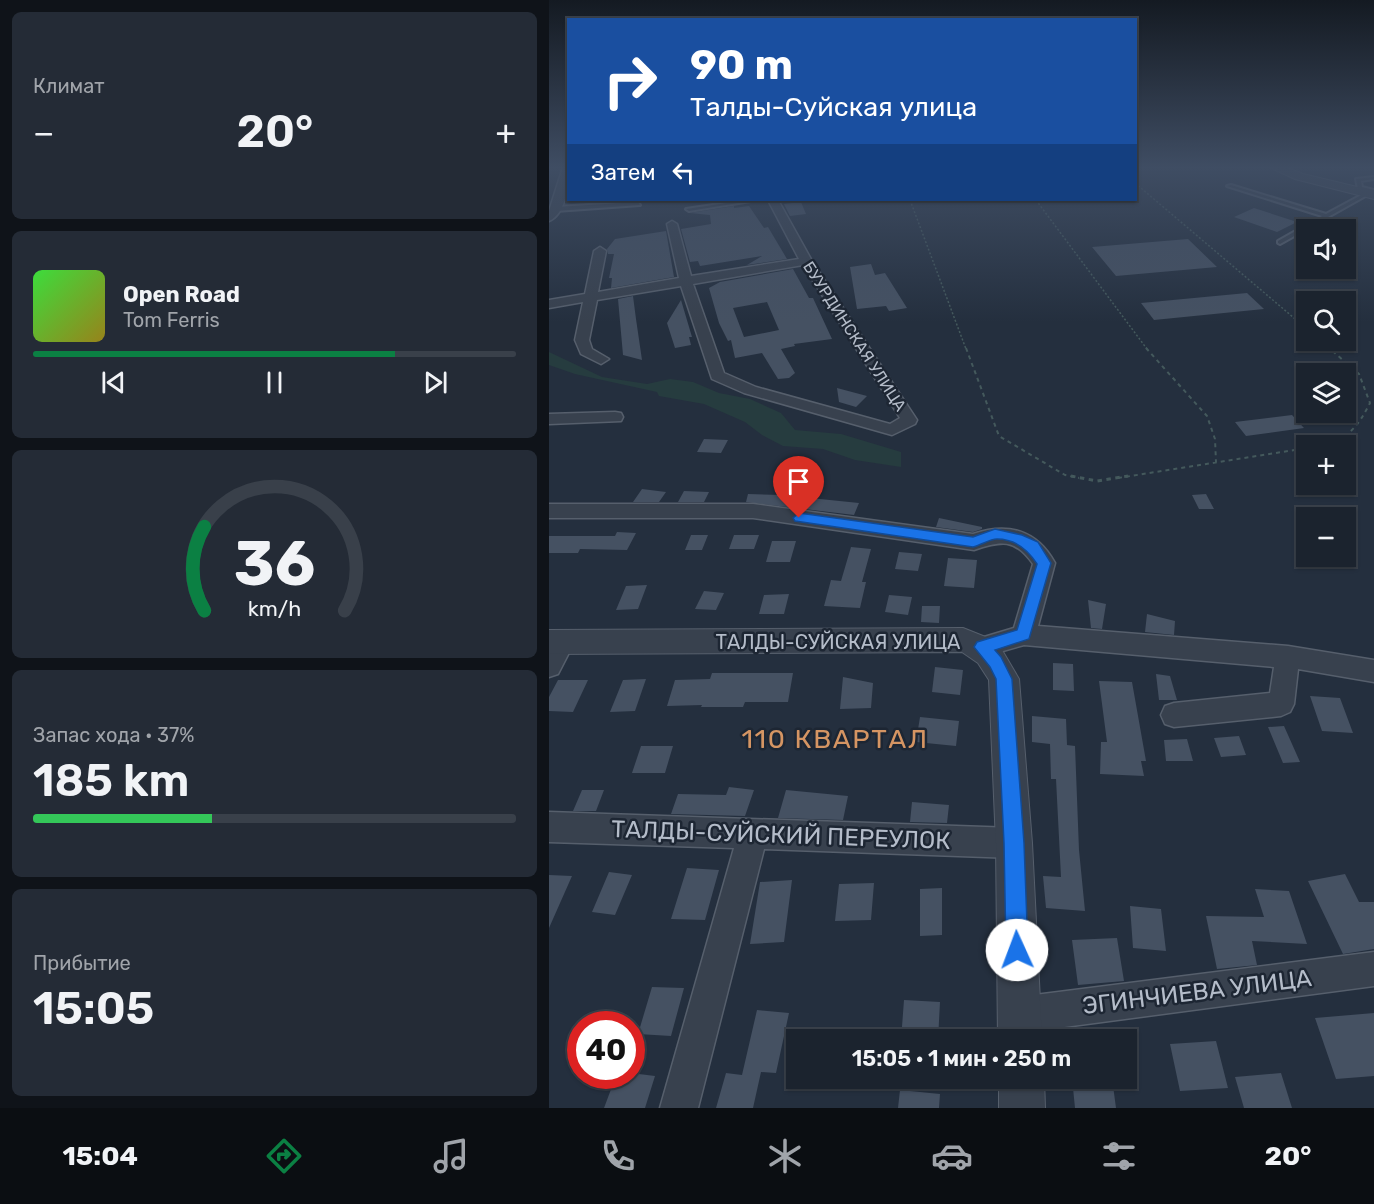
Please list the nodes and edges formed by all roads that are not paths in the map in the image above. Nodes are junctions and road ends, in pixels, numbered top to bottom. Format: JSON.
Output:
{"nodes":[{"id":1,"x":783,"y":219,"type":"edge"},
{"id":2,"x":1322,"y":219,"type":"edge"},
{"id":3,"x":672,"y":224,"type":"dead end"},
{"id":4,"x":1280,"y":242,"type":"dead end"},
{"id":5,"x":600,"y":251,"type":"dead end"},
{"id":6,"x":806,"y":261,"type":"junction"},
{"id":7,"x":686,"y":281,"type":"junction"},
{"id":8,"x":589,"y":299,"type":"junction"},
{"id":9,"x":549,"y":304,"type":"edge"},
{"id":10,"x":601,"y":359,"type":"dead end"},
{"id":11,"x":615,"y":417,"type":"dead end"},
{"id":12,"x":549,"y":419,"type":"edge"},
{"id":13,"x":549,"y":511,"type":"edge"},
{"id":14,"x":1024,"y":635,"type":"junction"},
{"id":15,"x":556,"y":641,"type":"edge"},
{"id":16,"x":982,"y":647,"type":"junction"},
{"id":17,"x":1288,"y":657,"type":"junction"},
{"id":18,"x":549,"y":666,"type":"edge"},
{"id":19,"x":1374,"y":671,"type":"edge"},
{"id":20,"x":1174,"y":715,"type":"dead end"},
{"id":21,"x":549,"y":827,"type":"edge"},
{"id":22,"x":753,"y":834,"type":"junction"},
{"id":23,"x":1014,"y":843,"type":"junction"},
{"id":24,"x":1374,"y":969,"type":"edge"},
{"id":25,"x":1019,"y":1027,"type":"edge"},
{"id":26,"x":1021,"y":1089,"type":"edge"},
{"id":27,"x":679,"y":1108,"type":"edge"},
{"id":28,"x":1022,"y":1108,"type":"edge"}],
"edges":[{"from":1,"to":6,"type":"street","name":"БУУРДИНСКАЯ УЛИЦА"},
{"from":2,"to":4,"type":"lane"},
{"from":3,"to":7,"type":"street"},
{"from":5,"to":8,"type":"street"},
{"from":6,"to":7,"type":"street"},
{"from":6,"to":7,"type":"street","name":"БУУРДИНСКАЯ УЛИЦА"},
{"from":7,"to":8,"type":"street"},
{"from":8,"to":9,"type":"street"},
{"from":8,"to":10,"type":"street"},
{"from":11,"to":12,"type":"street"},
{"from":13,"to":14,"type":"street"},
{"from":14,"to":16,"type":"street","name":"ТАЛДЫ-СУЙСКАЯ УЛИЦА"},
{"from":14,"to":17,"type":"street","name":"ТАЛДЫ-СУЙСКАЯ УЛИЦА"},
{"from":15,"to":16,"type":"street","name":"ТАЛДЫ-СУЙСКАЯ УЛИЦА"},
{"from":15,"to":18,"type":"street"},
{"from":16,"to":23,"type":"street"},
{"from":17,"to":19,"type":"street","name":"ТАЛДЫ-СУЙСКАЯ УЛИЦА"},
{"from":17,"to":20,"type":"street"},
{"from":21,"to":22,"type":"street","name":"ТАЛДЫ-СУЙСКИЙ ПЕРЕУЛОК"},
{"from":22,"to":23,"type":"street","name":"ТАЛДЫ-СУЙСКИЙ ПЕРЕУЛОК"},
{"from":22,"to":27,"type":"street"},
{"from":23,"to":25,"type":"street"},
{"from":24,"to":25,"type":"street","name":"ЭГИНЧИЕВА УЛИЦА"},
{"from":26,"to":28,"type":"street"}]}
